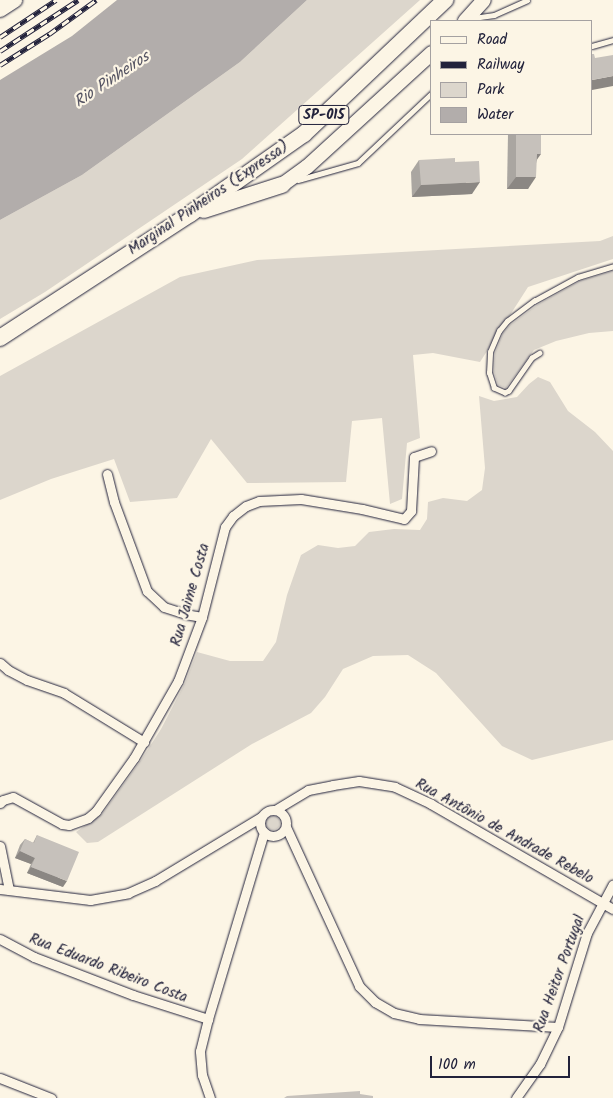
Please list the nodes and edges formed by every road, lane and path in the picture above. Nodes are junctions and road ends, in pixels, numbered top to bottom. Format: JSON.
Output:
{"nodes":[{"id":1,"x":14,"y":0,"type":"edge"},
{"id":2,"x":445,"y":0,"type":"edge"},
{"id":3,"x":484,"y":0,"type":"edge"},
{"id":4,"x":527,"y":0,"type":"edge"},
{"id":5,"x":0,"y":9,"type":"edge"},
{"id":6,"x":466,"y":20,"type":"edge"},
{"id":7,"x":613,"y":40,"type":"edge"},
{"id":8,"x":593,"y":46,"type":"edge"},
{"id":9,"x":430,"y":54,"type":"edge"},
{"id":10,"x":430,"y":94,"type":"edge"},
{"id":11,"x":282,"y":185,"type":"junction"},
{"id":12,"x":190,"y":214,"type":"junction"},
{"id":13,"x":613,"y":266,"type":"edge"},
{"id":14,"x":0,"y":338,"type":"edge"},
{"id":15,"x":540,"y":353,"type":"dead end"},
{"id":16,"x":431,"y":451,"type":"dead end"},
{"id":17,"x":107,"y":474,"type":"dead end"},
{"id":18,"x":202,"y":617,"type":"junction"},
{"id":19,"x":0,"y":663,"type":"edge"},
{"id":20,"x":144,"y":742,"type":"junction"},
{"id":21,"x":294,"y":798,"type":"junction"},
{"id":22,"x":0,"y":804,"type":"edge"},
{"id":23,"x":274,"y":810,"type":"junction"},
{"id":24,"x":284,"y":816,"type":"junction"},
{"id":25,"x":264,"y":827,"type":"junction"},
{"id":26,"x":283,"y":830,"type":"junction"},
{"id":27,"x":0,"y":846,"type":"edge"},
{"id":28,"x":4,"y":877,"type":"edge"},
{"id":29,"x":613,"y":884,"type":"edge"},
{"id":30,"x":4,"y":889,"type":"edge"},
{"id":31,"x":602,"y":903,"type":"junction"},
{"id":32,"x":613,"y":909,"type":"edge"},
{"id":33,"x":0,"y":939,"type":"edge"},
{"id":34,"x":208,"y":1019,"type":"junction"},
{"id":35,"x":558,"y":1028,"type":"junction"},
{"id":36,"x":0,"y":1078,"type":"edge"},
{"id":37,"x":31,"y":1094,"type":"edge"},
{"id":38,"x":51,"y":1098,"type":"edge"},
{"id":39,"x":210,"y":1098,"type":"edge"},
{"id":40,"x":516,"y":1098,"type":"edge"}],
"edges":[{"from":1,"to":5,"type":"highway"},
{"from":2,"to":12,"type":"highway","name":"Marginal Pinheiros (Expressa)","number":"SP-015"},
{"from":3,"to":6,"type":"main road"},
{"from":4,"to":6,"type":"lane"},
{"from":7,"to":8,"type":"lane"},
{"from":9,"to":11,"type":"main road"},
{"from":10,"to":11,"type":"lane"},
{"from":11,"to":12,"type":"highway"},
{"from":12,"to":14,"type":"highway","name":"Marginal Pinheiros (Expressa)","number":"SP-015"},
{"from":13,"to":15,"type":"lane"},
{"from":16,"to":18,"type":"street","name":"Rua Jaime Costa"},
{"from":17,"to":18,"type":"street"},
{"from":18,"to":20,"type":"street","name":"Rua Jaime Costa"},
{"from":19,"to":20,"type":"street"},
{"from":20,"to":22,"type":"street","name":"Rua Jaime Costa"},
{"from":21,"to":23,"type":"street","name":"Rua Antônio de Andrade Rebelo"},
{"from":21,"to":24,"type":"street"},
{"from":21,"to":31,"type":"street","name":"Rua Antônio de Andrade Rebelo"},
{"from":23,"to":24,"type":"street"},
{"from":23,"to":25,"type":"street","name":"Rua Antônio de Andrade Rebelo"},
{"from":24,"to":26,"type":"street"},
{"from":25,"to":26,"type":"street"},
{"from":25,"to":30,"type":"street"},
{"from":25,"to":34,"type":"street"},
{"from":26,"to":35,"type":"street"},
{"from":27,"to":28,"type":"street"},
{"from":28,"to":30,"type":"street"},
{"from":29,"to":31,"type":"street","name":"Rua Heitor Portugal"},
{"from":31,"to":32,"type":"street","name":"Rua Antônio de Andrade Rebelo"},
{"from":31,"to":35,"type":"street","name":"Rua Heitor Portugal"},
{"from":33,"to":34,"type":"street","name":"Rua Eduardo Ribeiro Costa"},
{"from":34,"to":39,"type":"street"},
{"from":35,"to":40,"type":"street","name":"Rua Heitor Portugal"},
{"from":36,"to":37,"type":"street"},
{"from":37,"to":38,"type":"street"}]}
